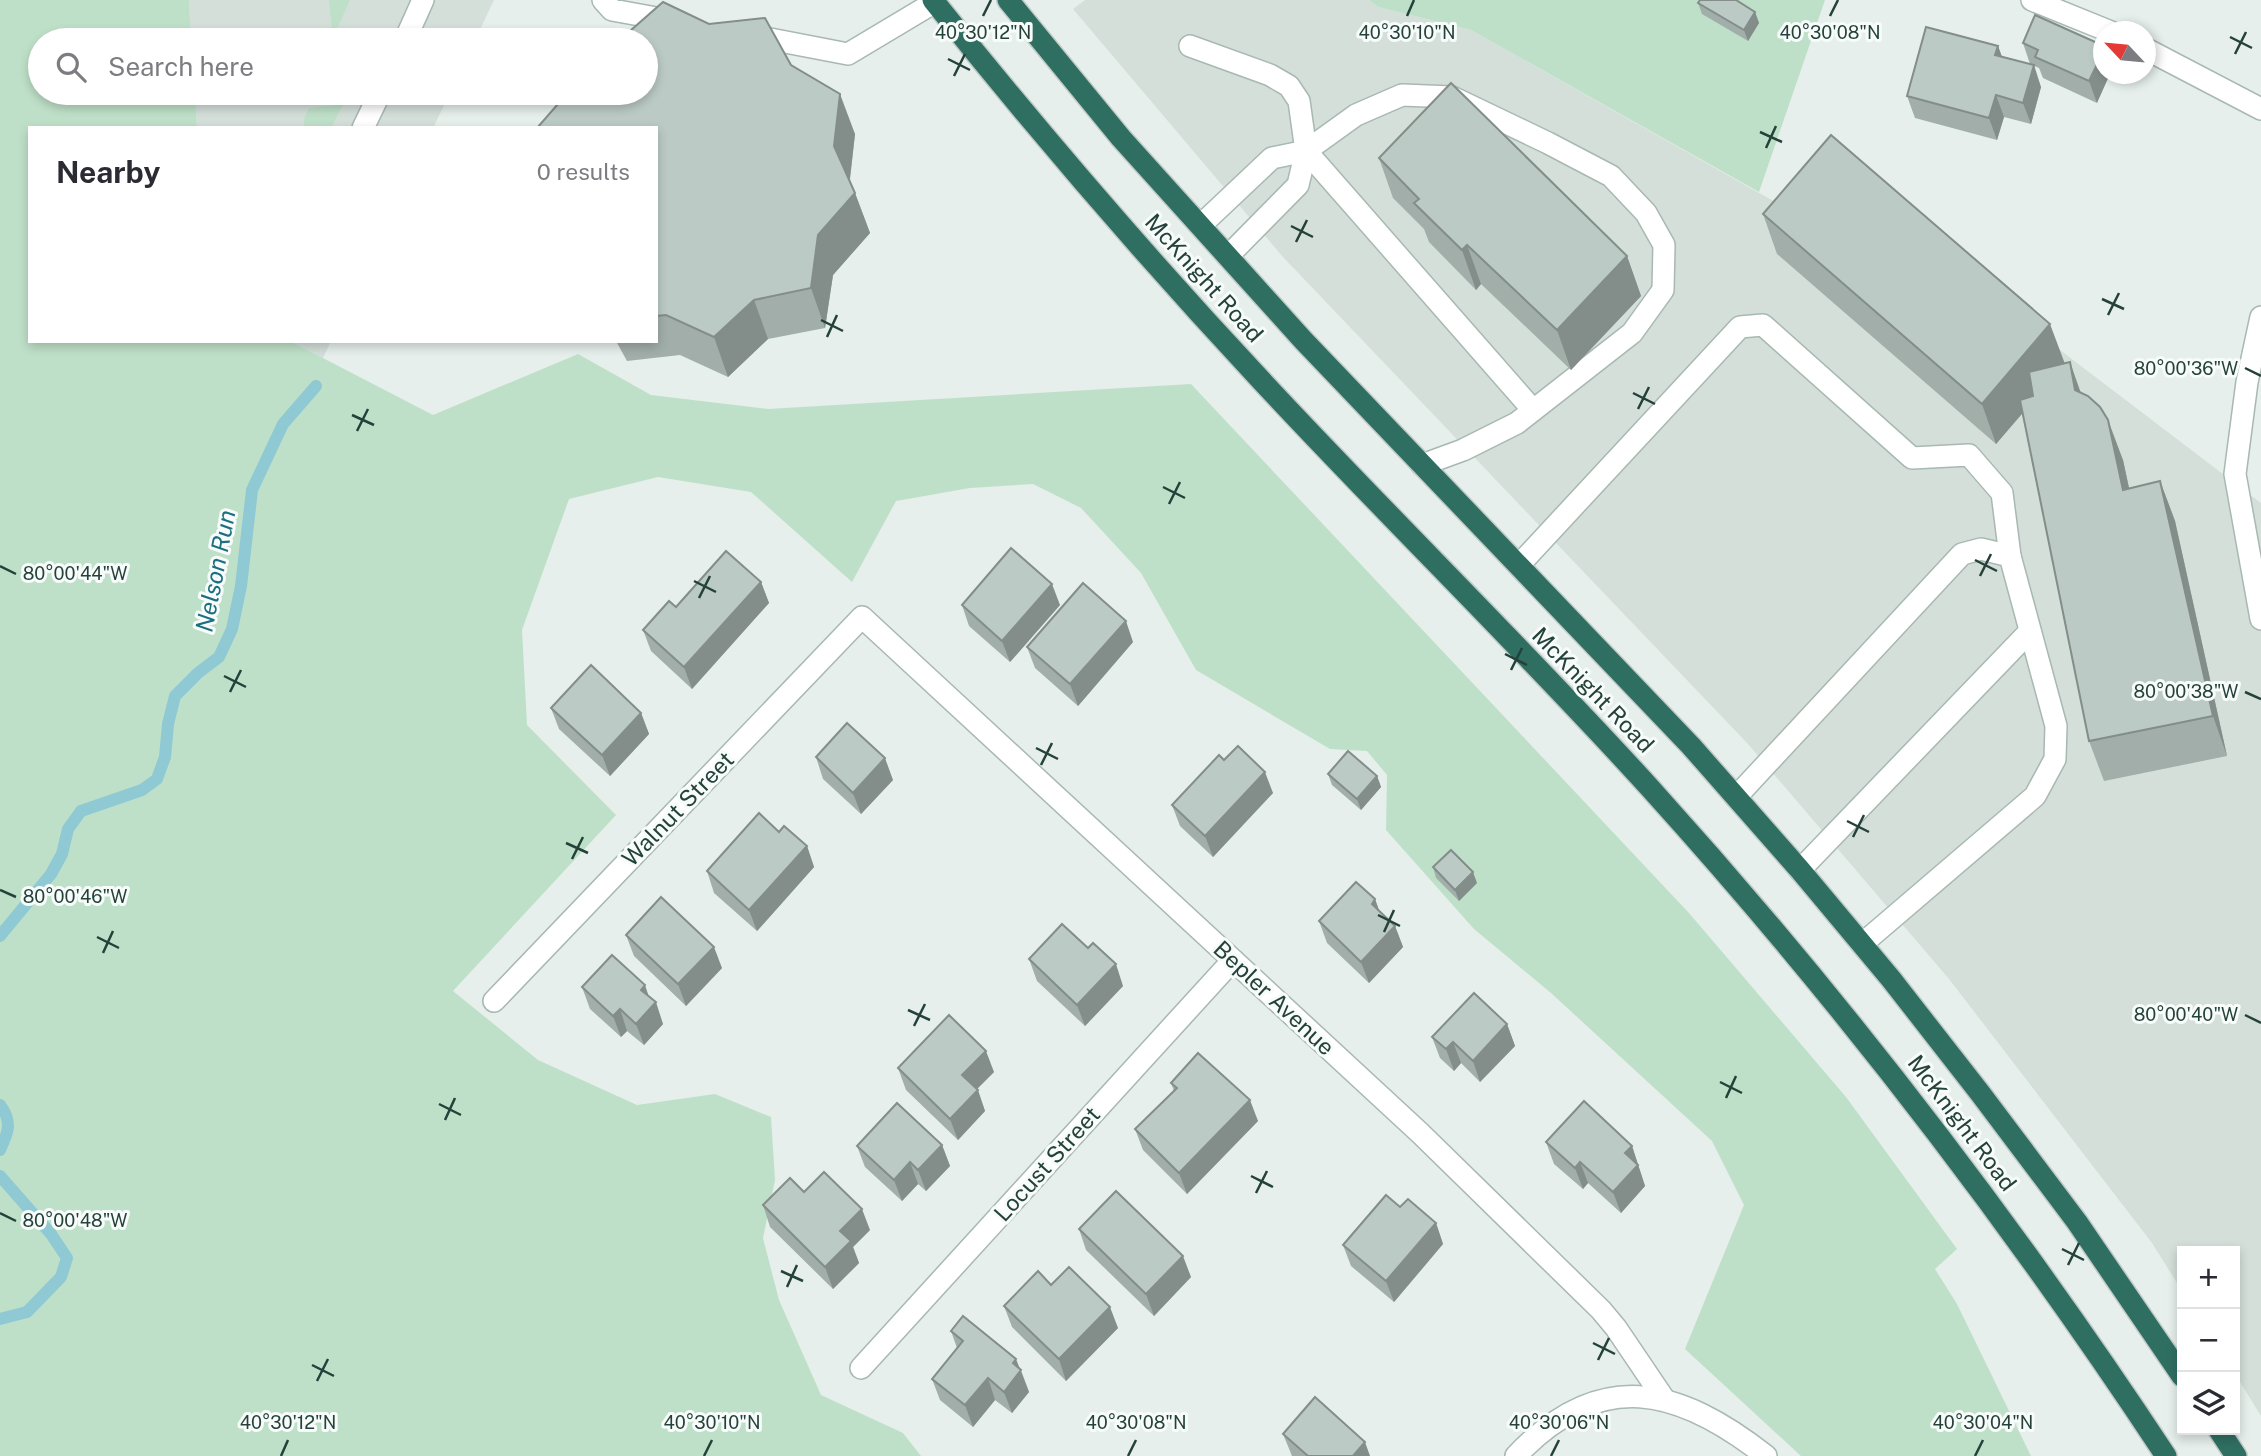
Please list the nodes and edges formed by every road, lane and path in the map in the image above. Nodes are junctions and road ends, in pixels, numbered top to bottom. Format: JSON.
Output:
{"nodes":[{"id":1,"x":424,"y":0,"type":"edge"},
{"id":2,"x":603,"y":0,"type":"edge"},
{"id":3,"x":1008,"y":0,"type":"edge"},
{"id":4,"x":2032,"y":0,"type":"edge"},
{"id":5,"x":934,"y":1,"type":"edge"},
{"id":6,"x":689,"y":24,"type":"edge"},
{"id":7,"x":2093,"y":25,"type":"edge"},
{"id":8,"x":411,"y":28,"type":"edge"},
{"id":9,"x":728,"y":31,"type":"edge"},
{"id":10,"x":1190,"y":46,"type":"dead end"},
{"id":11,"x":2156,"y":54,"type":"edge"},
{"id":12,"x":374,"y":105,"type":"edge"},
{"id":13,"x":2261,"y":109,"type":"edge"},
{"id":14,"x":364,"y":126,"type":"edge"},
{"id":15,"x":1306,"y":151,"type":"junction"},
{"id":16,"x":1201,"y":225,"type":"junction"},
{"id":17,"x":1228,"y":256,"type":"junction"},
{"id":18,"x":2261,"y":317,"type":"edge"},
{"id":19,"x":1533,"y":410,"type":"junction"},
{"id":20,"x":1422,"y":465,"type":"junction"},
{"id":21,"x":2010,"y":556,"type":"junction"},
{"id":22,"x":1519,"y":565,"type":"junction"},
{"id":23,"x":862,"y":617,"type":"joint"},
{"id":24,"x":2261,"y":619,"type":"edge"},
{"id":25,"x":2030,"y":631,"type":"junction"},
{"id":26,"x":1735,"y":797,"type":"junction"},
{"id":27,"x":1800,"y":870,"type":"junction"},
{"id":28,"x":1862,"y":944,"type":"junction"},
{"id":29,"x":1233,"y":960,"type":"junction"},
{"id":30,"x":494,"y":1001,"type":"dead end"},
{"id":31,"x":860,"y":1368,"type":"dead end"},
{"id":32,"x":2179,"y":1372,"type":"edge"},
{"id":33,"x":1664,"y":1399,"type":"junction"},
{"id":34,"x":2222,"y":1435,"type":"edge"},
{"id":35,"x":1516,"y":1456,"type":"edge"},
{"id":36,"x":1766,"y":1456,"type":"edge"},
{"id":37,"x":2166,"y":1456,"type":"edge"},
{"id":38,"x":2236,"y":1456,"type":"edge"}],
"edges":[{"from":1,"to":8,"type":"street"},
{"from":2,"to":6,"type":"street"},
{"from":3,"to":16,"type":"highway","name":"McKnight Road"},
{"from":4,"to":7,"type":"street"},
{"from":5,"to":9,"type":"street"},
{"from":5,"to":37,"type":"highway","name":"McKnight Road"},
{"from":10,"to":15,"type":"street"},
{"from":11,"to":13,"type":"street"},
{"from":12,"to":14,"type":"street"},
{"from":15,"to":16,"type":"street"},
{"from":15,"to":17,"type":"street"},
{"from":15,"to":19,"type":"street"},
{"from":15,"to":19,"type":"street"},
{"from":16,"to":17,"type":"highway","name":"McKnight Road"},
{"from":17,"to":20,"type":"highway","name":"McKnight Road"},
{"from":18,"to":24,"type":"street"},
{"from":19,"to":20,"type":"street"},
{"from":20,"to":22,"type":"highway","name":"McKnight Road"},
{"from":21,"to":22,"type":"street"},
{"from":21,"to":25,"type":"street"},
{"from":21,"to":26,"type":"street"},
{"from":22,"to":26,"type":"highway","name":"McKnight Road"},
{"from":23,"to":29,"type":"street","name":"Bepler Avenue"},
{"from":23,"to":30,"type":"street","name":"Walnut Street"},
{"from":25,"to":27,"type":"street"},
{"from":25,"to":28,"type":"street"},
{"from":26,"to":27,"type":"highway","name":"McKnight Road"},
{"from":27,"to":28,"type":"highway","name":"McKnight Road"},
{"from":28,"to":32,"type":"highway","name":"McKnight Road"},
{"from":29,"to":31,"type":"street","name":"Locust Street"},
{"from":29,"to":33,"type":"street","name":"Bepler Avenue"},
{"from":33,"to":35,"type":"street"},
{"from":33,"to":36,"type":"street"},
{"from":34,"to":38,"type":"highway"}]}
